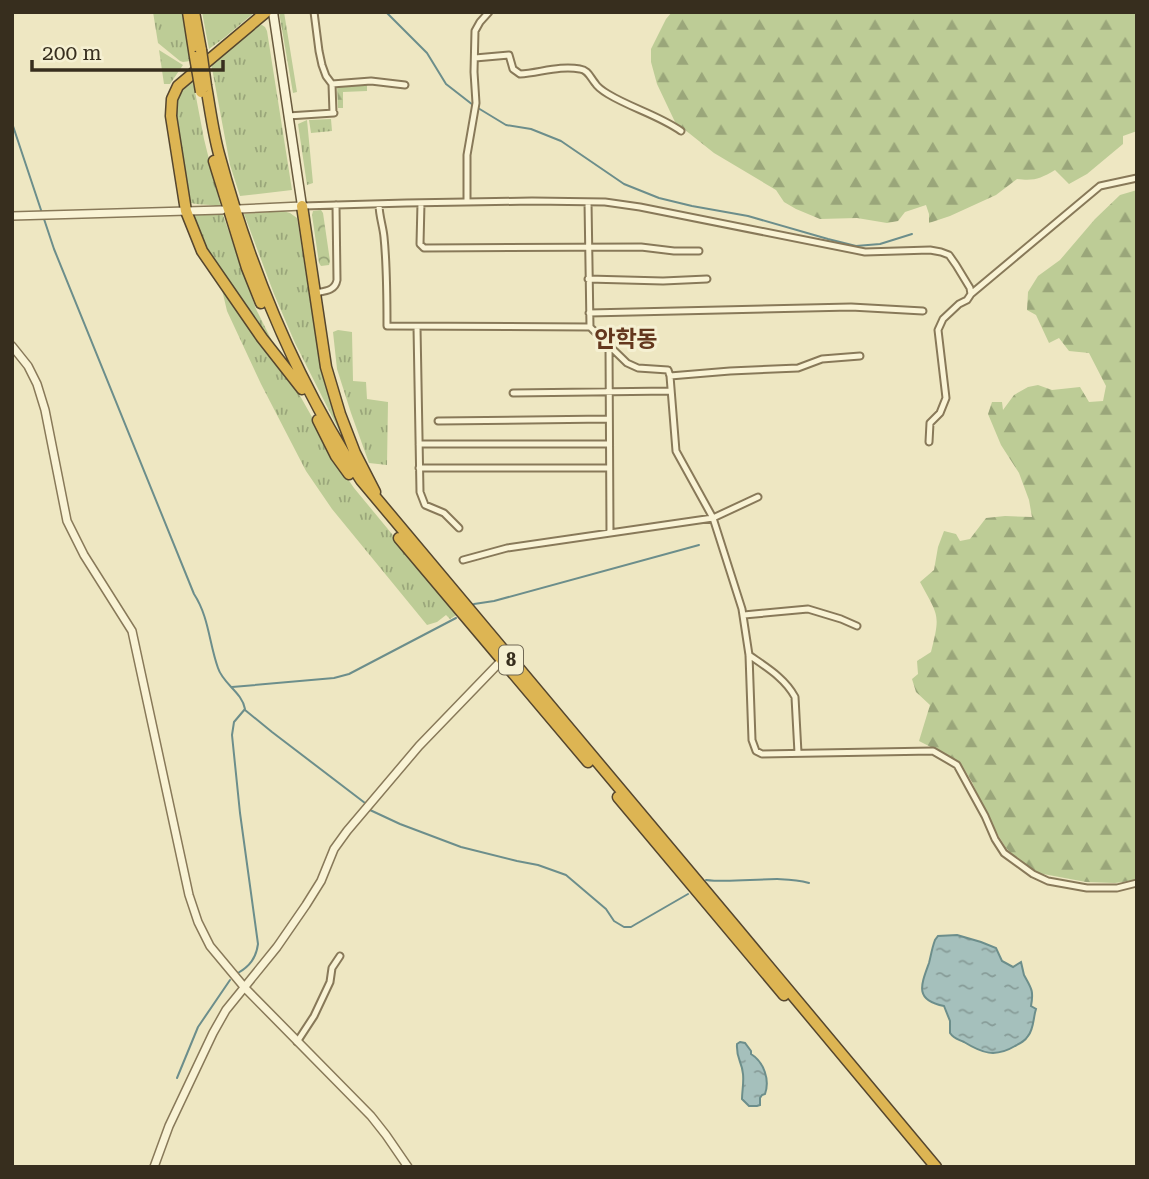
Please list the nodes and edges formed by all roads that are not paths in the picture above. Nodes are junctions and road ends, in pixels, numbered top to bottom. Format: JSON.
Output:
{"nodes":[{"id":1,"x":188,"y":12,"type":"edge"},
{"id":2,"x":194,"y":12,"type":"edge"},
{"id":3,"x":266,"y":12,"type":"edge"},
{"id":4,"x":273,"y":12,"type":"edge"},
{"id":5,"x":314,"y":12,"type":"edge"},
{"id":6,"x":489,"y":12,"type":"edge"},
{"id":7,"x":198,"y":54,"type":"junction"},
{"id":8,"x":475,"y":58,"type":"junction"},
{"id":9,"x":197,"y":69,"type":"junction"},
{"id":10,"x":332,"y":84,"type":"junction"},
{"id":11,"x":405,"y":85,"type":"dead end"},
{"id":12,"x":203,"y":89,"type":"junction"},
{"id":13,"x":288,"y":116,"type":"junction"},
{"id":14,"x":681,"y":131,"type":"dead end"},
{"id":15,"x":1137,"y":178,"type":"edge"},
{"id":16,"x":467,"y":202,"type":"junction"},
{"id":17,"x":588,"y":202,"type":"junction"},
{"id":18,"x":421,"y":203,"type":"junction"},
{"id":19,"x":379,"y":204,"type":"junction"},
{"id":20,"x":336,"y":205,"type":"junction"},
{"id":21,"x":302,"y":206,"type":"junction"},
{"id":22,"x":239,"y":209,"type":"dead end"},
{"id":23,"x":222,"y":210,"type":"dead end"},
{"id":24,"x":186,"y":211,"type":"junction"},
{"id":25,"x":12,"y":216,"type":"edge"},
{"id":26,"x":588,"y":247,"type":"junction"},
{"id":27,"x":699,"y":251,"type":"dead end"},
{"id":28,"x":589,"y":279,"type":"junction"},
{"id":29,"x":707,"y":279,"type":"dead end"},
{"id":30,"x":315,"y":293,"type":"junction"},
{"id":31,"x":971,"y":294,"type":"junction"},
{"id":32,"x":923,"y":311,"type":"dead end"},
{"id":33,"x":589,"y":313,"type":"junction"},
{"id":34,"x":417,"y":327,"type":"junction"},
{"id":35,"x":590,"y":327,"type":"junction"},
{"id":36,"x":609,"y":345,"type":"junction"},
{"id":37,"x":12,"y":346,"type":"edge"},
{"id":38,"x":860,"y":356,"type":"dead end"},
{"id":39,"x":670,"y":376,"type":"junction"},
{"id":40,"x":302,"y":390,"type":"junction"},
{"id":41,"x":671,"y":391,"type":"junction"},
{"id":42,"x":608,"y":392,"type":"junction"},
{"id":43,"x":513,"y":393,"type":"dead end"},
{"id":44,"x":608,"y":419,"type":"junction"},
{"id":45,"x":438,"y":421,"type":"dead end"},
{"id":46,"x":929,"y":442,"type":"dead end"},
{"id":47,"x":419,"y":444,"type":"junction"},
{"id":48,"x":608,"y":444,"type":"junction"},
{"id":49,"x":419,"y":468,"type":"junction"},
{"id":50,"x":608,"y":468,"type":"junction"},
{"id":51,"x":758,"y":497,"type":"dead end"},
{"id":52,"x":385,"y":511,"type":"junction"},
{"id":53,"x":713,"y":518,"type":"junction"},
{"id":54,"x":459,"y":528,"type":"dead end"},
{"id":55,"x":610,"y":533,"type":"junction"},
{"id":56,"x":463,"y":560,"type":"dead end"},
{"id":57,"x":744,"y":615,"type":"junction"},
{"id":58,"x":857,"y":626,"type":"dead end"},
{"id":59,"x":749,"y":655,"type":"junction"},
{"id":60,"x":502,"y":660,"type":"junction"},
{"id":61,"x":798,"y":753,"type":"junction"},
{"id":62,"x":1137,"y":883,"type":"edge"},
{"id":63,"x":340,"y":956,"type":"dead end"},
{"id":64,"x":246,"y":988,"type":"junction"},
{"id":65,"x":297,"y":1042,"type":"junction"},
{"id":66,"x":154,"y":1167,"type":"edge"},
{"id":67,"x":408,"y":1167,"type":"edge"},
{"id":68,"x":927,"y":1167,"type":"edge"},
{"id":69,"x":936,"y":1167,"type":"edge"}],
"edges":[{"from":1,"to":7,"type":"highway","number":"8"},
{"from":2,"to":7,"type":"highway","number":"8"},
{"from":3,"to":9,"type":"highway"},
{"from":4,"to":13,"type":"main road"},
{"from":5,"to":10,"type":"street"},
{"from":6,"to":8,"type":"street"},
{"from":7,"to":9,"type":"highway","number":"8","bridge":true},
{"from":7,"to":12,"type":"highway","number":"8","bridge":true},
{"from":8,"to":14,"type":"street"},
{"from":8,"to":16,"type":"street"},
{"from":9,"to":12,"type":"highway","number":"8","bridge":true},
{"from":9,"to":24,"type":"highway"},
{"from":10,"to":11,"type":"street"},
{"from":10,"to":13,"type":"street"},
{"from":12,"to":40,"type":"highway","number":"8"},
{"from":12,"to":52,"type":"highway","number":"8"},
{"from":13,"to":21,"type":"main road"},
{"from":15,"to":31,"type":"street"},
{"from":16,"to":17,"type":"street"},
{"from":16,"to":18,"type":"street"},
{"from":17,"to":26,"type":"street"},
{"from":17,"to":31,"type":"street"},
{"from":18,"to":19,"type":"street"},
{"from":18,"to":26,"type":"street"},
{"from":19,"to":20,"type":"street"},
{"from":19,"to":34,"type":"street"},
{"from":20,"to":21,"type":"street"},
{"from":20,"to":30,"type":"street"},
{"from":21,"to":22,"type":"street"},
{"from":21,"to":30,"type":"highway"},
{"from":23,"to":24,"type":"street"},
{"from":24,"to":25,"type":"street"},
{"from":24,"to":40,"type":"highway"},
{"from":26,"to":27,"type":"street"},
{"from":26,"to":28,"type":"street"},
{"from":28,"to":29,"type":"street"},
{"from":28,"to":33,"type":"street"},
{"from":30,"to":52,"type":"highway"},
{"from":31,"to":46,"type":"street"},
{"from":32,"to":33,"type":"street"},
{"from":33,"to":35,"type":"street"},
{"from":34,"to":35,"type":"street"},
{"from":34,"to":47,"type":"street"},
{"from":35,"to":36,"type":"street"},
{"from":36,"to":39,"type":"street"},
{"from":36,"to":42,"type":"street"},
{"from":37,"to":64,"type":"street"},
{"from":38,"to":39,"type":"street"},
{"from":39,"to":41,"type":"street"},
{"from":40,"to":60,"type":"highway","number":"8"},
{"from":41,"to":42,"type":"street"},
{"from":41,"to":53,"type":"street"},
{"from":42,"to":43,"type":"street"},
{"from":42,"to":44,"type":"street"},
{"from":44,"to":45,"type":"street"},
{"from":44,"to":48,"type":"street"},
{"from":47,"to":48,"type":"street"},
{"from":47,"to":49,"type":"street"},
{"from":48,"to":50,"type":"street"},
{"from":49,"to":50,"type":"street"},
{"from":49,"to":54,"type":"street"},
{"from":50,"to":55,"type":"street"},
{"from":51,"to":53,"type":"street"},
{"from":52,"to":69,"type":"highway","number":"8"},
{"from":53,"to":55,"type":"street"},
{"from":53,"to":57,"type":"street"},
{"from":55,"to":56,"type":"street"},
{"from":57,"to":58,"type":"street"},
{"from":57,"to":59,"type":"street"},
{"from":59,"to":61,"type":"street"},
{"from":59,"to":61,"type":"street"},
{"from":60,"to":64,"type":"street"},
{"from":60,"to":68,"type":"highway","number":"8"},
{"from":61,"to":62,"type":"street"},
{"from":63,"to":65,"type":"street"},
{"from":64,"to":65,"type":"street"},
{"from":64,"to":66,"type":"street"},
{"from":65,"to":67,"type":"street"}]}
